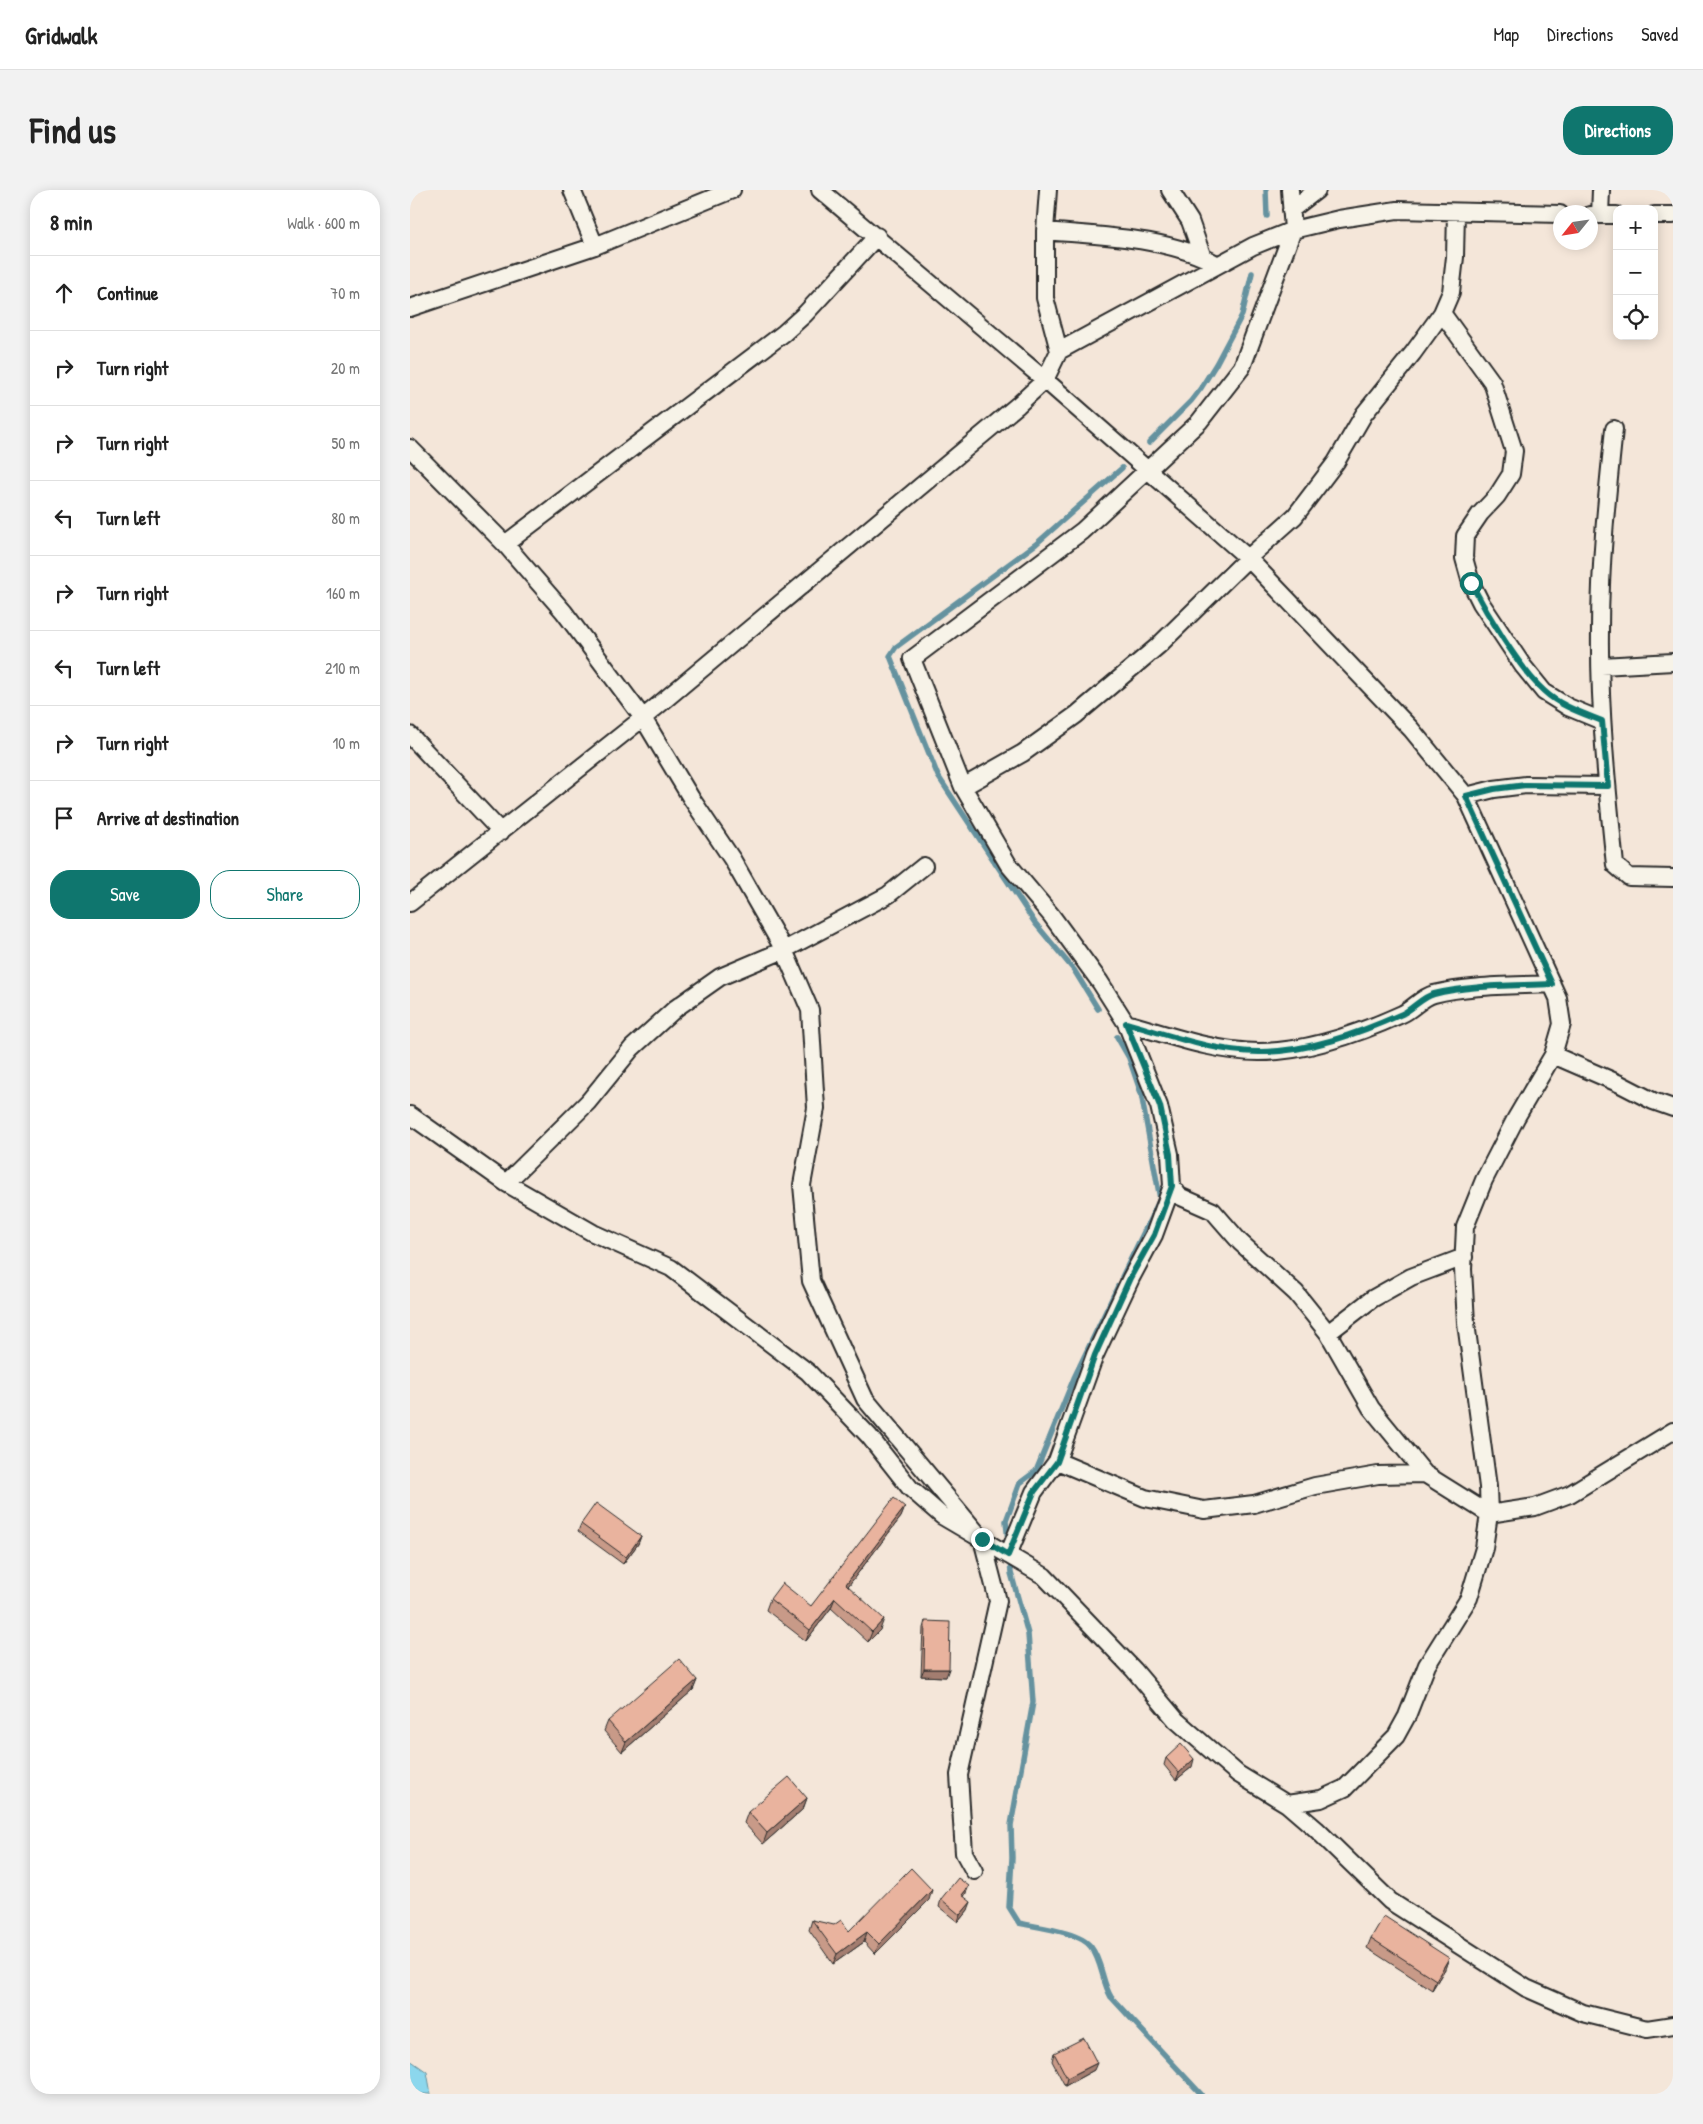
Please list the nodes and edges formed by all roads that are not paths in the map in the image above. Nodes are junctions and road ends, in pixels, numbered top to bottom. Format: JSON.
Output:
{"nodes":[{"id":1,"x":572,"y":190,"type":"edge"},
{"id":2,"x":732,"y":190,"type":"edge"},
{"id":3,"x":820,"y":190,"type":"edge"},
{"id":4,"x":1048,"y":190,"type":"edge"},
{"id":5,"x":1170,"y":190,"type":"edge"},
{"id":6,"x":1290,"y":190,"type":"edge"},
{"id":7,"x":1317,"y":190,"type":"edge"},
{"id":8,"x":1601,"y":190,"type":"edge"},
{"id":9,"x":1597,"y":205,"type":"edge"},
{"id":10,"x":1292,"y":210,"type":"junction"},
{"id":11,"x":1456,"y":212,"type":"junction"},
{"id":12,"x":1553,"y":214,"type":"edge"},
{"id":13,"x":1598,"y":215,"type":"edge"},
{"id":14,"x":1613,"y":215,"type":"edge"},
{"id":15,"x":1658,"y":215,"type":"edge"},
{"id":16,"x":1673,"y":215,"type":"edge"},
{"id":17,"x":1293,"y":230,"type":"junction"},
{"id":18,"x":1045,"y":231,"type":"junction"},
{"id":19,"x":877,"y":236,"type":"junction"},
{"id":20,"x":595,"y":246,"type":"junction"},
{"id":21,"x":1202,"y":256,"type":"junction"},
{"id":22,"x":1218,"y":264,"type":"junction"},
{"id":23,"x":410,"y":308,"type":"edge"},
{"id":24,"x":1442,"y":313,"type":"junction"},
{"id":25,"x":1059,"y":351,"type":"junction"},
{"id":26,"x":1045,"y":380,"type":"junction"},
{"id":27,"x":1614,"y":428,"type":"dead end"},
{"id":28,"x":410,"y":448,"type":"edge"},
{"id":29,"x":1147,"y":470,"type":"junction"},
{"id":30,"x":505,"y":544,"type":"junction"},
{"id":31,"x":1248,"y":558,"type":"junction"},
{"id":32,"x":1673,"y":662,"type":"edge"},
{"id":33,"x":1601,"y":666,"type":"junction"},
{"id":34,"x":643,"y":718,"type":"junction"},
{"id":35,"x":1602,"y":721,"type":"junction"},
{"id":36,"x":410,"y":735,"type":"edge"},
{"id":37,"x":1608,"y":786,"type":"junction"},
{"id":38,"x":963,"y":787,"type":"junction"},
{"id":39,"x":1466,"y":796,"type":"junction"},
{"id":40,"x":502,"y":832,"type":"junction"},
{"id":41,"x":924,"y":866,"type":"dead end"},
{"id":42,"x":1673,"y":878,"type":"edge"},
{"id":43,"x":410,"y":903,"type":"edge"},
{"id":44,"x":784,"y":950,"type":"junction"},
{"id":45,"x":1552,"y":984,"type":"junction"},
{"id":46,"x":1126,"y":1023,"type":"junction"},
{"id":47,"x":1553,"y":1055,"type":"junction"},
{"id":48,"x":1673,"y":1108,"type":"edge"},
{"id":49,"x":410,"y":1115,"type":"edge"},
{"id":50,"x":506,"y":1183,"type":"junction"},
{"id":51,"x":1172,"y":1186,"type":"junction"},
{"id":52,"x":1464,"y":1257,"type":"junction"},
{"id":53,"x":1328,"y":1333,"type":"junction"},
{"id":54,"x":1673,"y":1431,"type":"edge"},
{"id":55,"x":1057,"y":1462,"type":"junction"},
{"id":56,"x":1425,"y":1474,"type":"junction"},
{"id":57,"x":1490,"y":1514,"type":"junction"},
{"id":58,"x":982,"y":1539,"type":"junction"},
{"id":59,"x":1008,"y":1555,"type":"junction"},
{"id":60,"x":1287,"y":1804,"type":"junction"},
{"id":61,"x":974,"y":1871,"type":"dead end"},
{"id":62,"x":1673,"y":2025,"type":"edge"}],
"edges":[{"from":1,"to":20,"type":"street"},
{"from":2,"to":20,"type":"street"},
{"from":3,"to":19,"type":"street"},
{"from":4,"to":18,"type":"street"},
{"from":5,"to":21,"type":"street"},
{"from":6,"to":10,"type":"street"},
{"from":7,"to":10,"type":"street"},
{"from":8,"to":9,"type":"street"},
{"from":10,"to":17,"type":"street"},
{"from":11,"to":12,"type":"street"},
{"from":11,"to":17,"type":"street"},
{"from":11,"to":24,"type":"street"},
{"from":13,"to":14,"type":"street"},
{"from":15,"to":16,"type":"street"},
{"from":17,"to":22,"type":"street"},
{"from":17,"to":29,"type":"street"},
{"from":18,"to":21,"type":"street"},
{"from":18,"to":25,"type":"street"},
{"from":19,"to":26,"type":"street"},
{"from":19,"to":30,"type":"street"},
{"from":20,"to":23,"type":"street"},
{"from":21,"to":22,"type":"street"},
{"from":22,"to":25,"type":"street"},
{"from":24,"to":31,"type":"street"},
{"from":24,"to":35,"type":"street"},
{"from":25,"to":26,"type":"street"},
{"from":26,"to":29,"type":"street"},
{"from":26,"to":34,"type":"street"},
{"from":27,"to":33,"type":"street"},
{"from":28,"to":30,"type":"street"},
{"from":29,"to":31,"type":"street"},
{"from":29,"to":38,"type":"street"},
{"from":30,"to":34,"type":"street"},
{"from":31,"to":38,"type":"street"},
{"from":31,"to":39,"type":"street"},
{"from":32,"to":33,"type":"street"},
{"from":33,"to":35,"type":"street"},
{"from":34,"to":40,"type":"street"},
{"from":34,"to":44,"type":"street"},
{"from":35,"to":37,"type":"street"},
{"from":36,"to":40,"type":"street"},
{"from":37,"to":39,"type":"street"},
{"from":37,"to":42,"type":"street"},
{"from":38,"to":46,"type":"street"},
{"from":39,"to":45,"type":"street"},
{"from":40,"to":43,"type":"street"},
{"from":41,"to":44,"type":"street"},
{"from":44,"to":50,"type":"street"},
{"from":44,"to":58,"type":"street"},
{"from":45,"to":46,"type":"street"},
{"from":45,"to":47,"type":"street"},
{"from":46,"to":51,"type":"street"},
{"from":47,"to":48,"type":"street"},
{"from":47,"to":52,"type":"street"},
{"from":49,"to":50,"type":"street"},
{"from":50,"to":58,"type":"street"},
{"from":51,"to":53,"type":"street"},
{"from":51,"to":55,"type":"street"},
{"from":52,"to":53,"type":"street"},
{"from":52,"to":57,"type":"street"},
{"from":53,"to":56,"type":"street"},
{"from":54,"to":57,"type":"street"},
{"from":55,"to":56,"type":"street"},
{"from":55,"to":59,"type":"street"},
{"from":56,"to":57,"type":"street"},
{"from":57,"to":60,"type":"street"},
{"from":58,"to":59,"type":"street"},
{"from":58,"to":61,"type":"street"},
{"from":59,"to":60,"type":"street"},
{"from":60,"to":62,"type":"street"}]}
